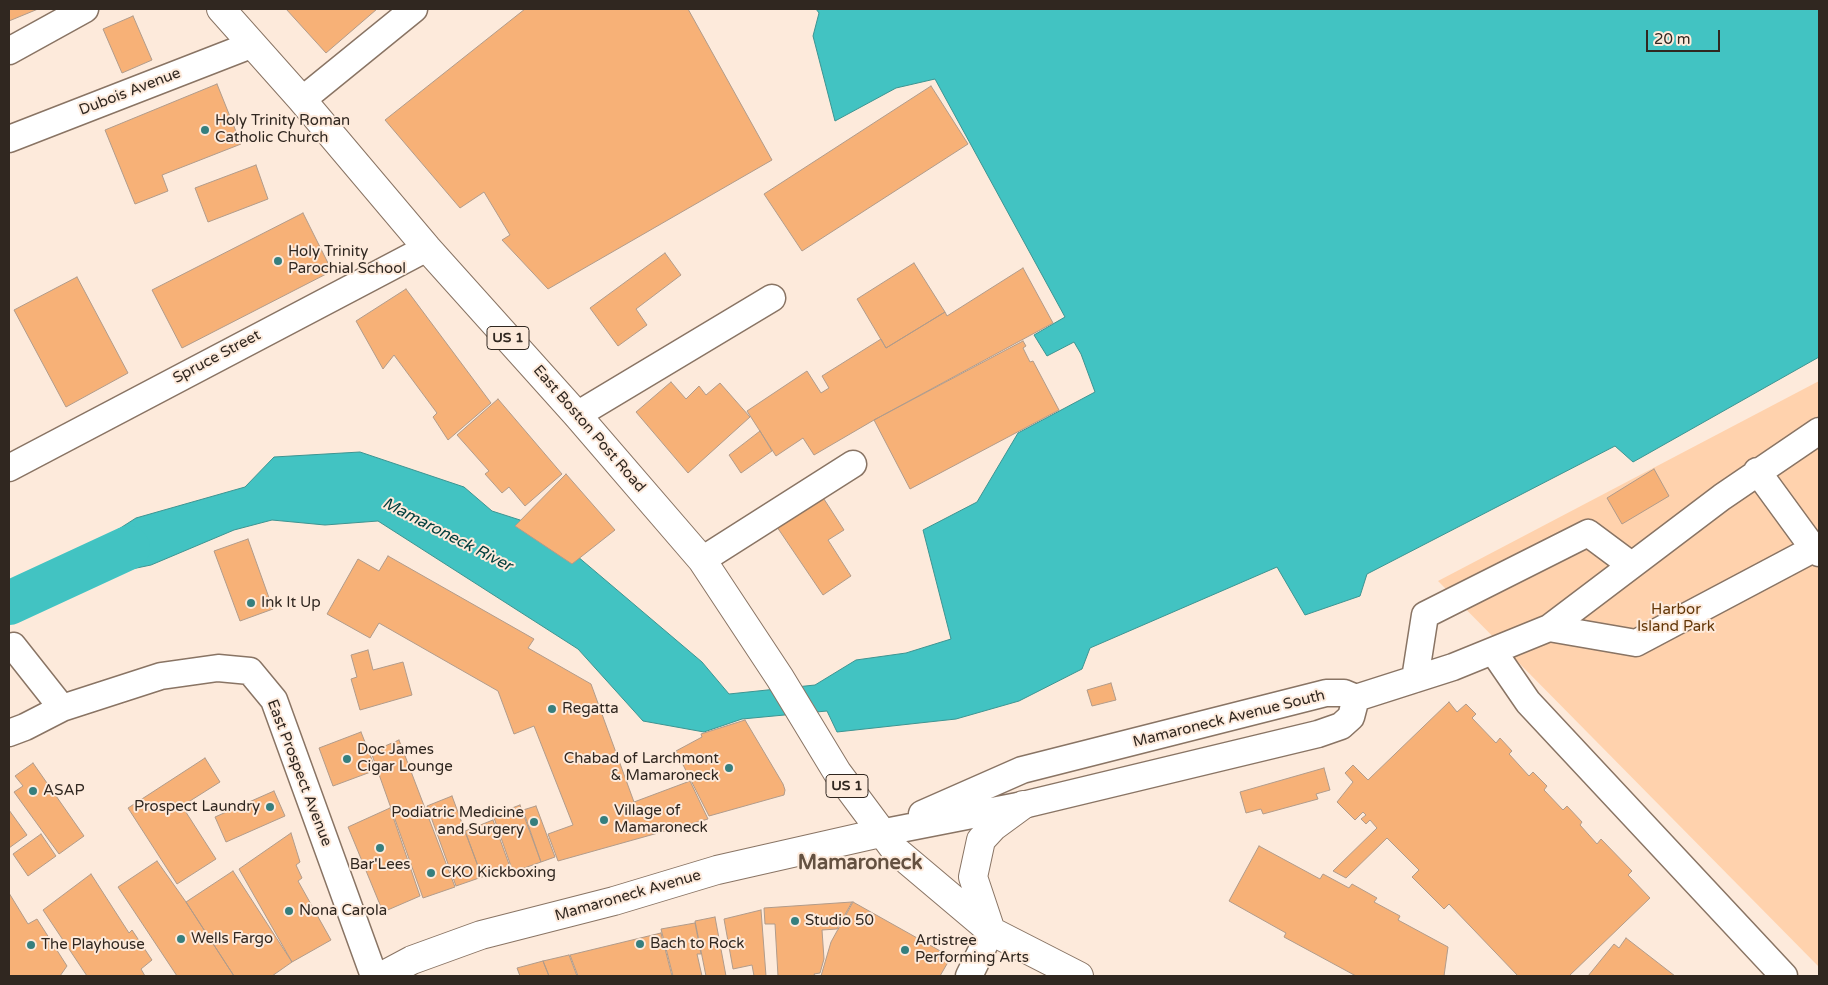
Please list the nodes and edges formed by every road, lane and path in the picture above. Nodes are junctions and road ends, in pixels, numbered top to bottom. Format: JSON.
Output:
{"nodes":[{"id":1,"x":85,"y":9,"type":"edge"},
{"id":2,"x":221,"y":9,"type":"edge"},
{"id":3,"x":414,"y":9,"type":"edge"},
{"id":4,"x":252,"y":45,"type":"junction"},
{"id":5,"x":9,"y":51,"type":"edge"},
{"id":6,"x":302,"y":100,"type":"junction"},
{"id":7,"x":9,"y":138,"type":"edge"},
{"id":8,"x":427,"y":248,"type":"junction"},
{"id":9,"x":772,"y":298,"type":"dead end"},
{"id":10,"x":577,"y":415,"type":"junction"},
{"id":11,"x":1819,"y":432,"type":"edge"},
{"id":12,"x":853,"y":464,"type":"dead end"},
{"id":13,"x":9,"y":468,"type":"edge"},
{"id":14,"x":1757,"y":471,"type":"junction"},
{"id":15,"x":1818,"y":549,"type":"edge"},
{"id":16,"x":702,"y":560,"type":"junction"},
{"id":17,"x":1631,"y":565,"type":"junction"},
{"id":18,"x":1549,"y":628,"type":"junction"},
{"id":19,"x":13,"y":646,"type":"dead end"},
{"id":20,"x":1493,"y":651,"type":"junction"},
{"id":21,"x":1415,"y":679,"type":"junction"},
{"id":22,"x":1356,"y":698,"type":"junction"},
{"id":23,"x":62,"y":708,"type":"junction"},
{"id":24,"x":9,"y":733,"type":"edge"},
{"id":25,"x":1023,"y":805,"type":"junction"},
{"id":26,"x":880,"y":833,"type":"junction"},
{"id":27,"x":991,"y":931,"type":"junction"},
{"id":28,"x":374,"y":976,"type":"edge"},
{"id":29,"x":382,"y":976,"type":"edge"},
{"id":30,"x":969,"y":976,"type":"edge"},
{"id":31,"x":1078,"y":976,"type":"edge"},
{"id":32,"x":1784,"y":976,"type":"edge"}],
"edges":[{"from":1,"to":5,"type":"street"},
{"from":2,"to":4,"type":"main road","name":"East Boston Post Road","number":"US 1"},
{"from":3,"to":6,"type":"street"},
{"from":4,"to":6,"type":"main road","name":"East Boston Post Road","number":"US 1"},
{"from":4,"to":7,"type":"street","name":"Dubois Avenue"},
{"from":6,"to":8,"type":"main road","name":"East Boston Post Road","number":"US 1"},
{"from":8,"to":10,"type":"main road","name":"East Boston Post Road","number":"US 1"},
{"from":8,"to":13,"type":"street","name":"Spruce Street"},
{"from":9,"to":10,"type":"street"},
{"from":10,"to":16,"type":"main road","name":"East Boston Post Road","number":"US 1"},
{"from":11,"to":14,"type":"street"},
{"from":12,"to":16,"type":"street"},
{"from":14,"to":15,"type":"street"},
{"from":14,"to":17,"type":"street"},
{"from":15,"to":18,"type":"street"},
{"from":16,"to":26,"type":"main road","name":"East Boston Post Road","number":"US 1"},
{"from":17,"to":18,"type":"street"},
{"from":17,"to":21,"type":"street"},
{"from":18,"to":20,"type":"street"},
{"from":19,"to":23,"type":"street"},
{"from":20,"to":21,"type":"street"},
{"from":20,"to":32,"type":"street"},
{"from":21,"to":22,"type":"street"},
{"from":22,"to":25,"type":"street"},
{"from":22,"to":26,"type":"street","name":"Mamaroneck Avenue South"},
{"from":23,"to":24,"type":"street","name":"East Prospect Avenue"},
{"from":23,"to":28,"type":"street","name":"East Prospect Avenue"},
{"from":25,"to":26,"type":"street"},
{"from":25,"to":27,"type":"main road"},
{"from":26,"to":27,"type":"main road","number":"US 1"},
{"from":26,"to":29,"type":"main road","name":"Mamaroneck Avenue"},
{"from":27,"to":30,"type":"street"},
{"from":27,"to":31,"type":"main road","number":"US 1"}]}
